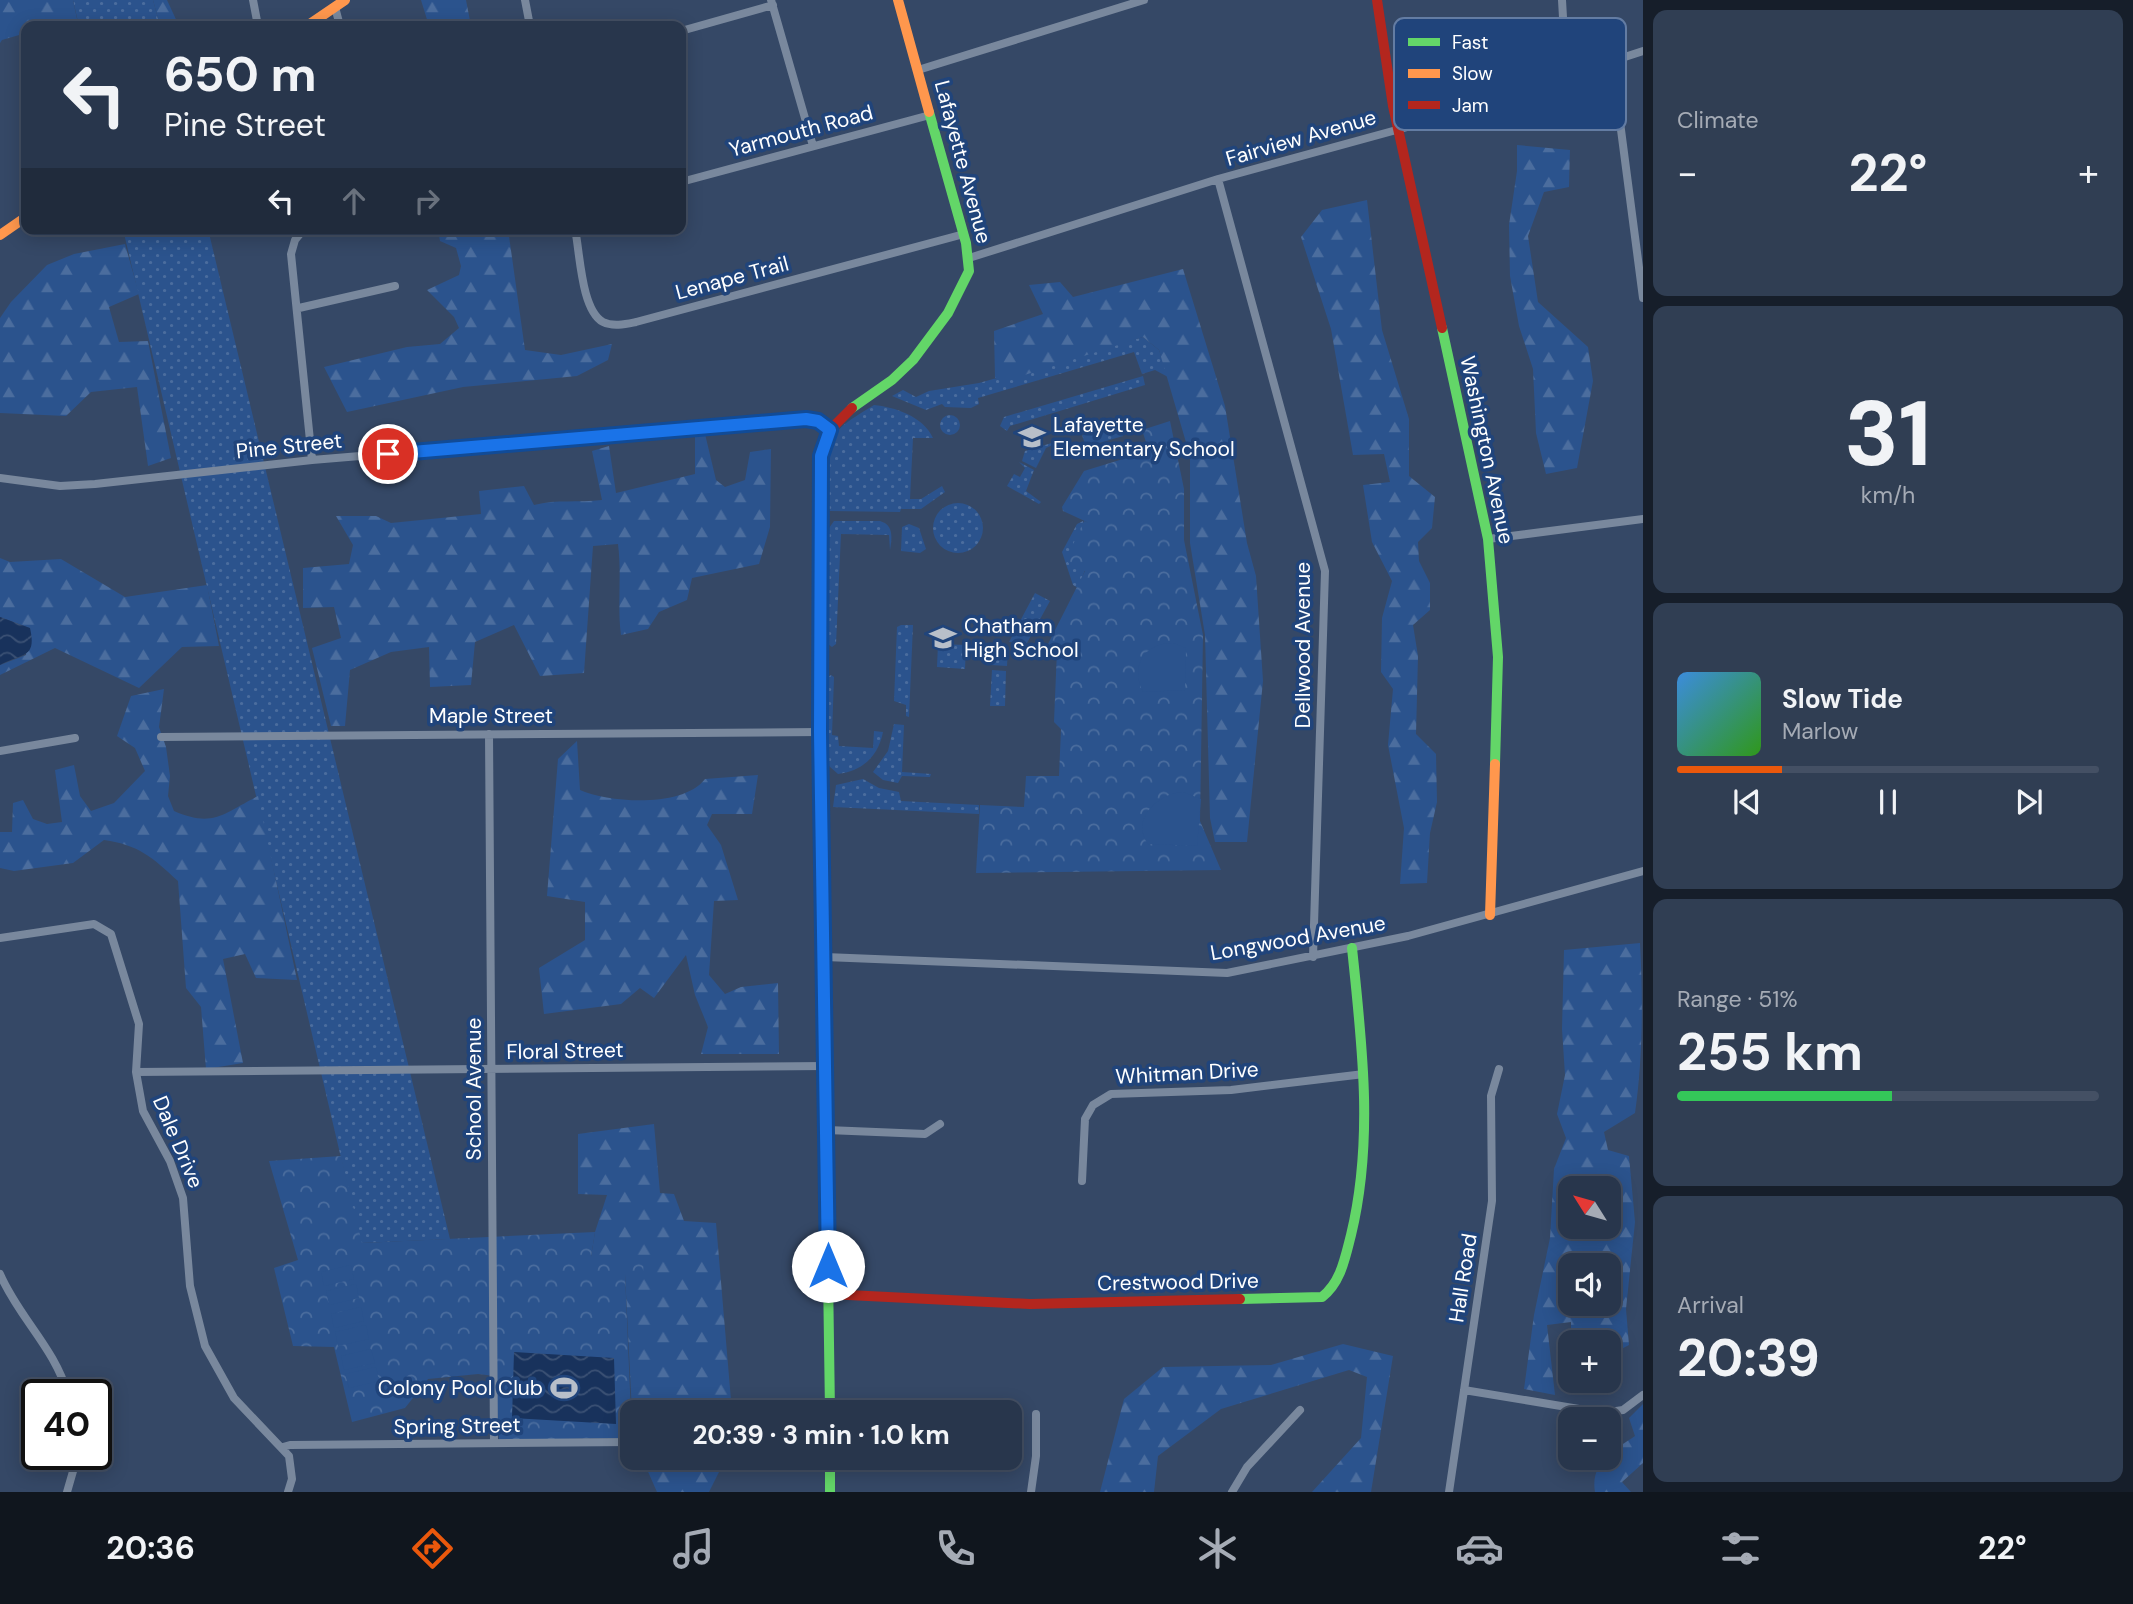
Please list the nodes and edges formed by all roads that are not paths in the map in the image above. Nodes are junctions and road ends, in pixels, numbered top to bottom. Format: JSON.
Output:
{"nodes":[{"id":1,"x":253,"y":0,"type":"edge"},
{"id":2,"x":345,"y":0,"type":"edge"},
{"id":3,"x":525,"y":0,"type":"edge"},
{"id":4,"x":898,"y":0,"type":"edge"},
{"id":5,"x":1144,"y":0,"type":"edge"},
{"id":6,"x":1377,"y":0,"type":"edge"},
{"id":7,"x":1562,"y":0,"type":"edge"},
{"id":8,"x":772,"y":3,"type":"edge"},
{"id":9,"x":335,"y":7,"type":"junction"},
{"id":10,"x":1563,"y":18,"type":"edge"},
{"id":11,"x":257,"y":21,"type":"edge"},
{"id":12,"x":314,"y":21,"type":"edge"},
{"id":13,"x":339,"y":21,"type":"edge"},
{"id":14,"x":529,"y":21,"type":"edge"},
{"id":15,"x":686,"y":29,"type":"edge"},
{"id":16,"x":1643,"y":51,"type":"edge"},
{"id":17,"x":1626,"y":56,"type":"edge"},
{"id":18,"x":918,"y":71,"type":"junction"},
{"id":19,"x":1394,"y":99,"type":"edge"},
{"id":20,"x":930,"y":115,"type":"junction"},
{"id":21,"x":1394,"y":129,"type":"edge"},
{"id":22,"x":1399,"y":130,"type":"edge"},
{"id":23,"x":1621,"y":130,"type":"edge"},
{"id":24,"x":813,"y":146,"type":"junction"},
{"id":25,"x":1218,"y":179,"type":"junction"},
{"id":26,"x":686,"y":180,"type":"edge"},
{"id":27,"x":21,"y":220,"type":"edge"},
{"id":28,"x":964,"y":234,"type":"junction"},
{"id":29,"x":0,"y":235,"type":"edge"},
{"id":30,"x":300,"y":235,"type":"edge"},
{"id":31,"x":576,"y":235,"type":"edge"},
{"id":32,"x":969,"y":258,"type":"junction"},
{"id":33,"x":394,"y":285,"type":"dead end"},
{"id":34,"x":1643,"y":298,"type":"edge"},
{"id":35,"x":299,"y":309,"type":"junction"},
{"id":36,"x":830,"y":430,"type":"junction"},
{"id":37,"x":312,"y":460,"type":"junction"},
{"id":38,"x":0,"y":478,"type":"edge"},
{"id":39,"x":1643,"y":519,"type":"edge"},
{"id":40,"x":1488,"y":539,"type":"junction"},
{"id":41,"x":820,"y":732,"type":"junction"},
{"id":42,"x":489,"y":734,"type":"junction"},
{"id":43,"x":161,"y":737,"type":"dead end"},
{"id":44,"x":75,"y":738,"type":"dead end"},
{"id":45,"x":0,"y":751,"type":"edge"},
{"id":46,"x":1643,"y":871,"type":"edge"},
{"id":47,"x":1490,"y":915,"type":"junction"},
{"id":48,"x":0,"y":938,"type":"edge"},
{"id":49,"x":1352,"y":948,"type":"junction"},
{"id":50,"x":825,"y":957,"type":"junction"},
{"id":51,"x":1313,"y":957,"type":"junction"},
{"id":52,"x":827,"y":1066,"type":"junction"},
{"id":53,"x":491,"y":1069,"type":"junction"},
{"id":54,"x":1499,"y":1069,"type":"dead end"},
{"id":55,"x":136,"y":1072,"type":"junction"},
{"id":56,"x":1364,"y":1074,"type":"junction"},
{"id":57,"x":940,"y":1124,"type":"dead end"},
{"id":58,"x":827,"y":1130,"type":"junction"},
{"id":59,"x":1082,"y":1181,"type":"dead end"},
{"id":60,"x":0,"y":1274,"type":"edge"},
{"id":61,"x":828,"y":1294,"type":"junction"},
{"id":62,"x":62,"y":1379,"type":"edge"},
{"id":63,"x":1464,"y":1390,"type":"junction"},
{"id":64,"x":1643,"y":1395,"type":"edge"},
{"id":65,"x":830,"y":1400,"type":"edge"},
{"id":66,"x":1300,"y":1410,"type":"dead end"},
{"id":67,"x":1036,"y":1413,"type":"dead end"},
{"id":68,"x":620,"y":1442,"type":"edge"},
{"id":69,"x":494,"y":1443,"type":"junction"},
{"id":70,"x":283,"y":1447,"type":"junction"},
{"id":71,"x":73,"y":1470,"type":"edge"},
{"id":72,"x":830,"y":1470,"type":"edge"},
{"id":73,"x":67,"y":1492,"type":"edge"},
{"id":74,"x":288,"y":1492,"type":"edge"},
{"id":75,"x":830,"y":1492,"type":"edge"},
{"id":76,"x":1031,"y":1492,"type":"edge"},
{"id":77,"x":1232,"y":1492,"type":"edge"},
{"id":78,"x":1449,"y":1492,"type":"edge"}],
"edges":[{"from":1,"to":11,"type":"street"},
{"from":2,"to":9,"type":"street"},
{"from":3,"to":14,"type":"street"},
{"from":4,"to":18,"type":"street","name":"Lafayette Avenue"},
{"from":5,"to":18,"type":"street"},
{"from":6,"to":19,"type":"street","name":"Washington Avenue"},
{"from":7,"to":10,"type":"street"},
{"from":8,"to":15,"type":"street"},
{"from":8,"to":24,"type":"street"},
{"from":9,"to":12,"type":"street"},
{"from":9,"to":13,"type":"street"},
{"from":16,"to":17,"type":"street","name":"Fairview Avenue"},
{"from":18,"to":20,"type":"street","name":"Lafayette Avenue"},
{"from":20,"to":24,"type":"street","name":"Yarmouth Road"},
{"from":20,"to":28,"type":"street","name":"Lafayette Avenue"},
{"from":21,"to":25,"type":"street","name":"Fairview Avenue"},
{"from":22,"to":40,"type":"street","name":"Washington Avenue"},
{"from":23,"to":34,"type":"street"},
{"from":24,"to":26,"type":"street","name":"Yarmouth Road"},
{"from":25,"to":32,"type":"street","name":"Fairview Avenue"},
{"from":25,"to":51,"type":"street","name":"Dellwood Avenue"},
{"from":27,"to":29,"type":"street"},
{"from":28,"to":31,"type":"street","name":"Lenape Trail"},
{"from":28,"to":32,"type":"street","name":"Lafayette Avenue"},
{"from":30,"to":35,"type":"street"},
{"from":32,"to":36,"type":"street","name":"Lafayette Avenue"},
{"from":33,"to":35,"type":"street"},
{"from":35,"to":37,"type":"street"},
{"from":36,"to":37,"type":"street","name":"Pine Street"},
{"from":36,"to":41,"type":"street","name":"Lafayette Avenue"},
{"from":37,"to":38,"type":"street","name":"Pine Street"},
{"from":39,"to":40,"type":"street"},
{"from":40,"to":47,"type":"street","name":"Washington Avenue"},
{"from":41,"to":42,"type":"street","name":"Maple Street"},
{"from":41,"to":50,"type":"street","name":"Lafayette Avenue"},
{"from":42,"to":43,"type":"street","name":"Maple Street"},
{"from":42,"to":53,"type":"street","name":"School Avenue"},
{"from":44,"to":45,"type":"street"},
{"from":46,"to":47,"type":"street","name":"Longwood Avenue"},
{"from":47,"to":49,"type":"street","name":"Longwood Avenue"},
{"from":48,"to":55,"type":"street","name":"Dale Drive"},
{"from":49,"to":51,"type":"street","name":"Longwood Avenue"},
{"from":49,"to":56,"type":"street","name":"Crestwood Drive"},
{"from":50,"to":51,"type":"street","name":"Longwood Avenue"},
{"from":50,"to":52,"type":"street","name":"Lafayette Avenue"},
{"from":52,"to":53,"type":"street","name":"Floral Street"},
{"from":52,"to":58,"type":"street","name":"Lafayette Avenue"},
{"from":53,"to":55,"type":"street","name":"Floral Street"},
{"from":53,"to":69,"type":"street","name":"School Avenue"},
{"from":54,"to":63,"type":"street","name":"Hall Road"},
{"from":55,"to":70,"type":"street","name":"Dale Drive"},
{"from":56,"to":59,"type":"street","name":"Whitman Drive"},
{"from":56,"to":61,"type":"street","name":"Crestwood Drive"},
{"from":57,"to":58,"type":"street"},
{"from":58,"to":61,"type":"street","name":"Lafayette Avenue"},
{"from":60,"to":62,"type":"street"},
{"from":61,"to":65,"type":"street","name":"Lafayette Avenue"},
{"from":63,"to":64,"type":"street"},
{"from":63,"to":78,"type":"street","name":"Hall Road"},
{"from":66,"to":77,"type":"street"},
{"from":67,"to":76,"type":"street"},
{"from":68,"to":69,"type":"street","name":"Spring Street"},
{"from":69,"to":70,"type":"street","name":"Spring Street"},
{"from":70,"to":74,"type":"street"},
{"from":71,"to":73,"type":"street"},
{"from":72,"to":75,"type":"street"}]}
